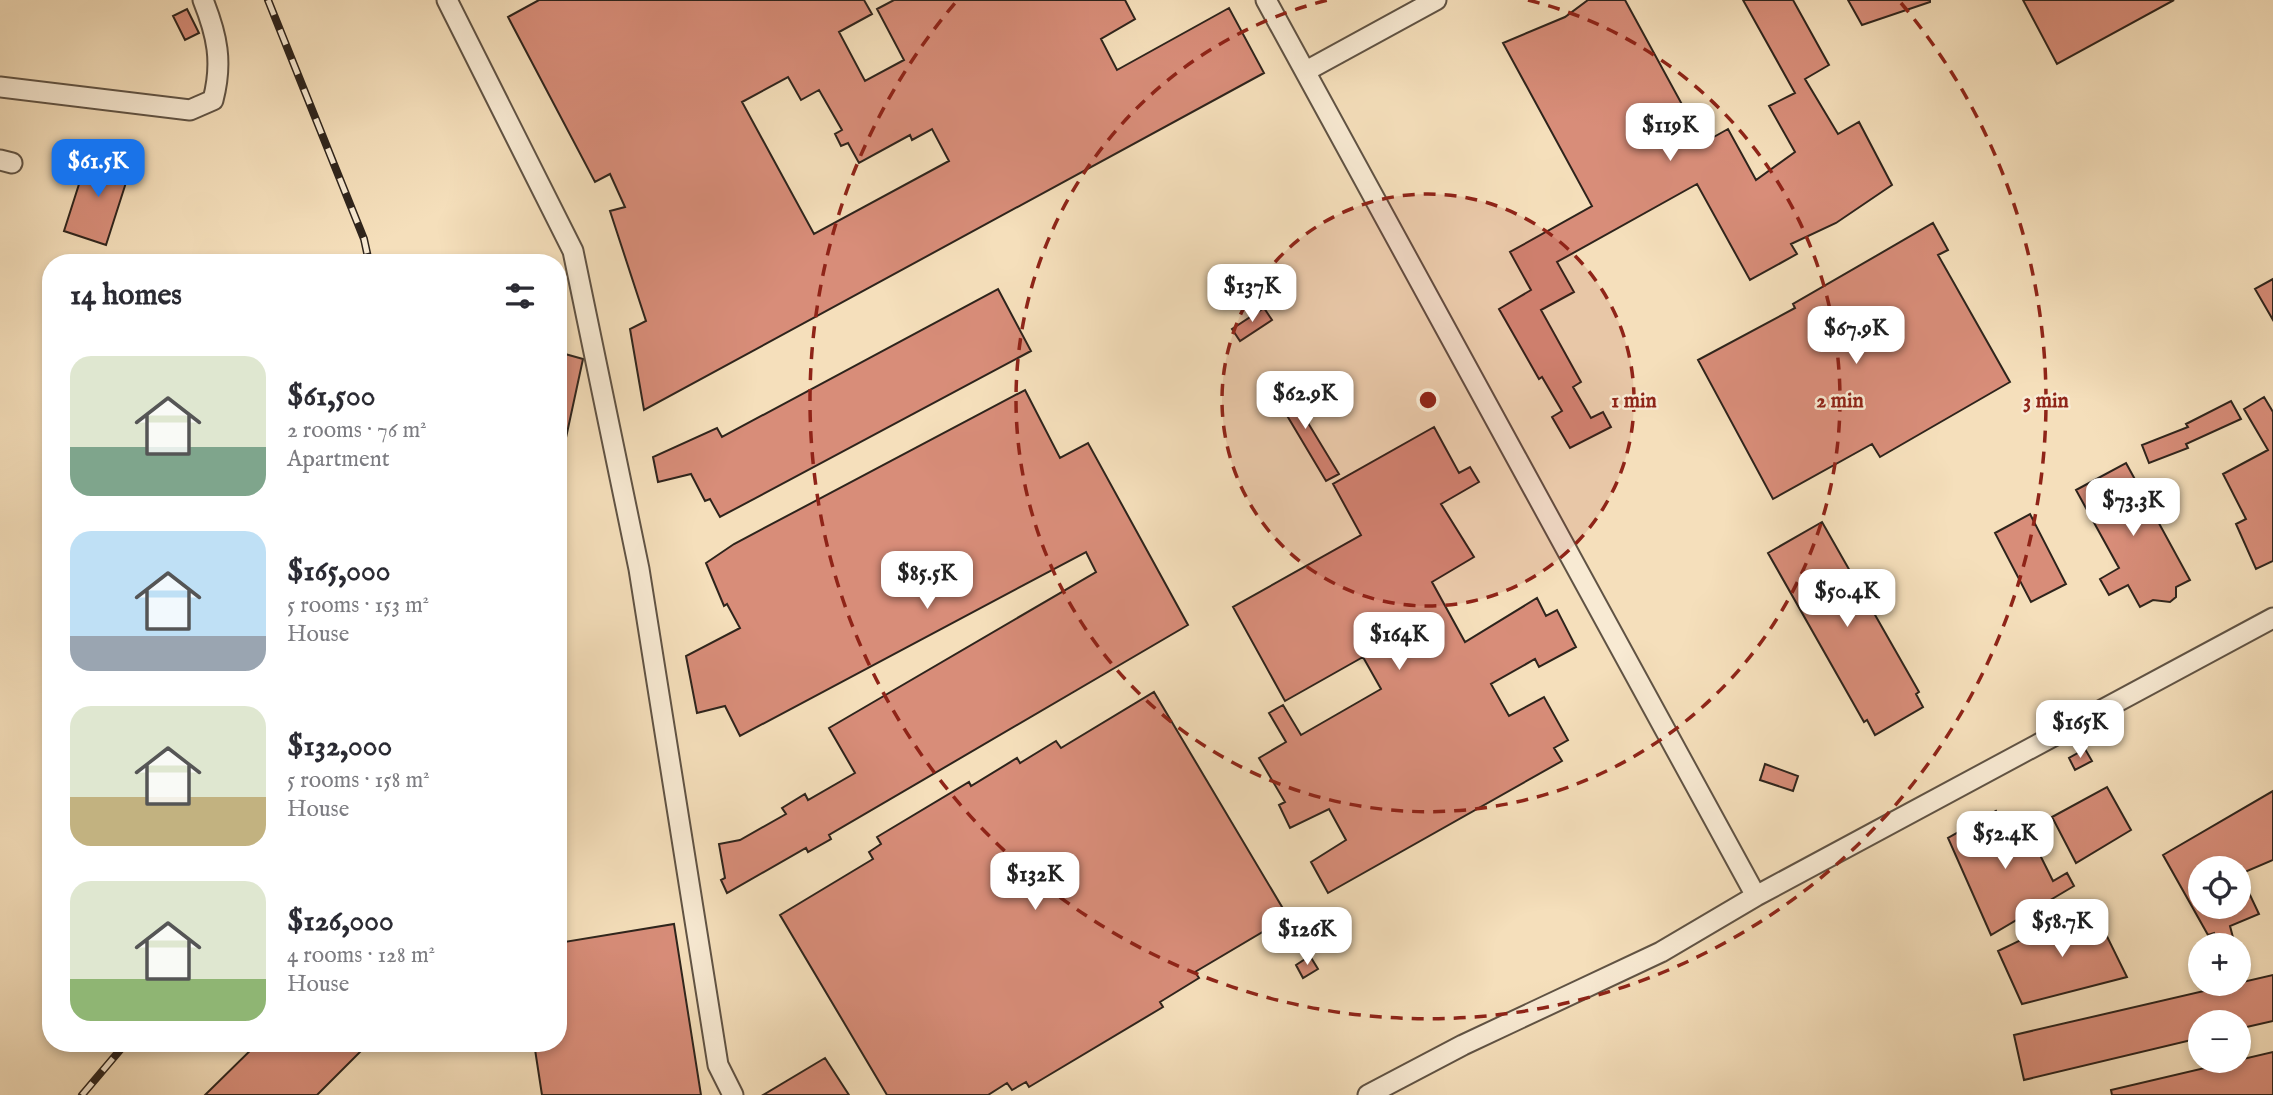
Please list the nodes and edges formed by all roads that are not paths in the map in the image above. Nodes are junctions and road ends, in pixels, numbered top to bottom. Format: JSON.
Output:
{"nodes":[{"id":1,"x":203,"y":0,"type":"edge"},
{"id":2,"x":447,"y":0,"type":"edge"},
{"id":3,"x":1266,"y":0,"type":"edge"},
{"id":4,"x":1436,"y":0,"type":"edge"},
{"id":5,"x":1306,"y":71,"type":"junction"},
{"id":6,"x":0,"y":87,"type":"edge"},
{"id":7,"x":2273,"y":618,"type":"edge"},
{"id":8,"x":1756,"y":896,"type":"junction"},
{"id":9,"x":733,"y":1095,"type":"edge"},
{"id":10,"x":1368,"y":1095,"type":"edge"}],
"edges":[{"from":1,"to":6,"type":"lane"},
{"from":2,"to":9,"type":"lane"},
{"from":3,"to":5,"type":"lane"},
{"from":4,"to":5,"type":"lane"},
{"from":5,"to":8,"type":"lane"},
{"from":7,"to":8,"type":"lane"},
{"from":8,"to":10,"type":"lane"}]}
